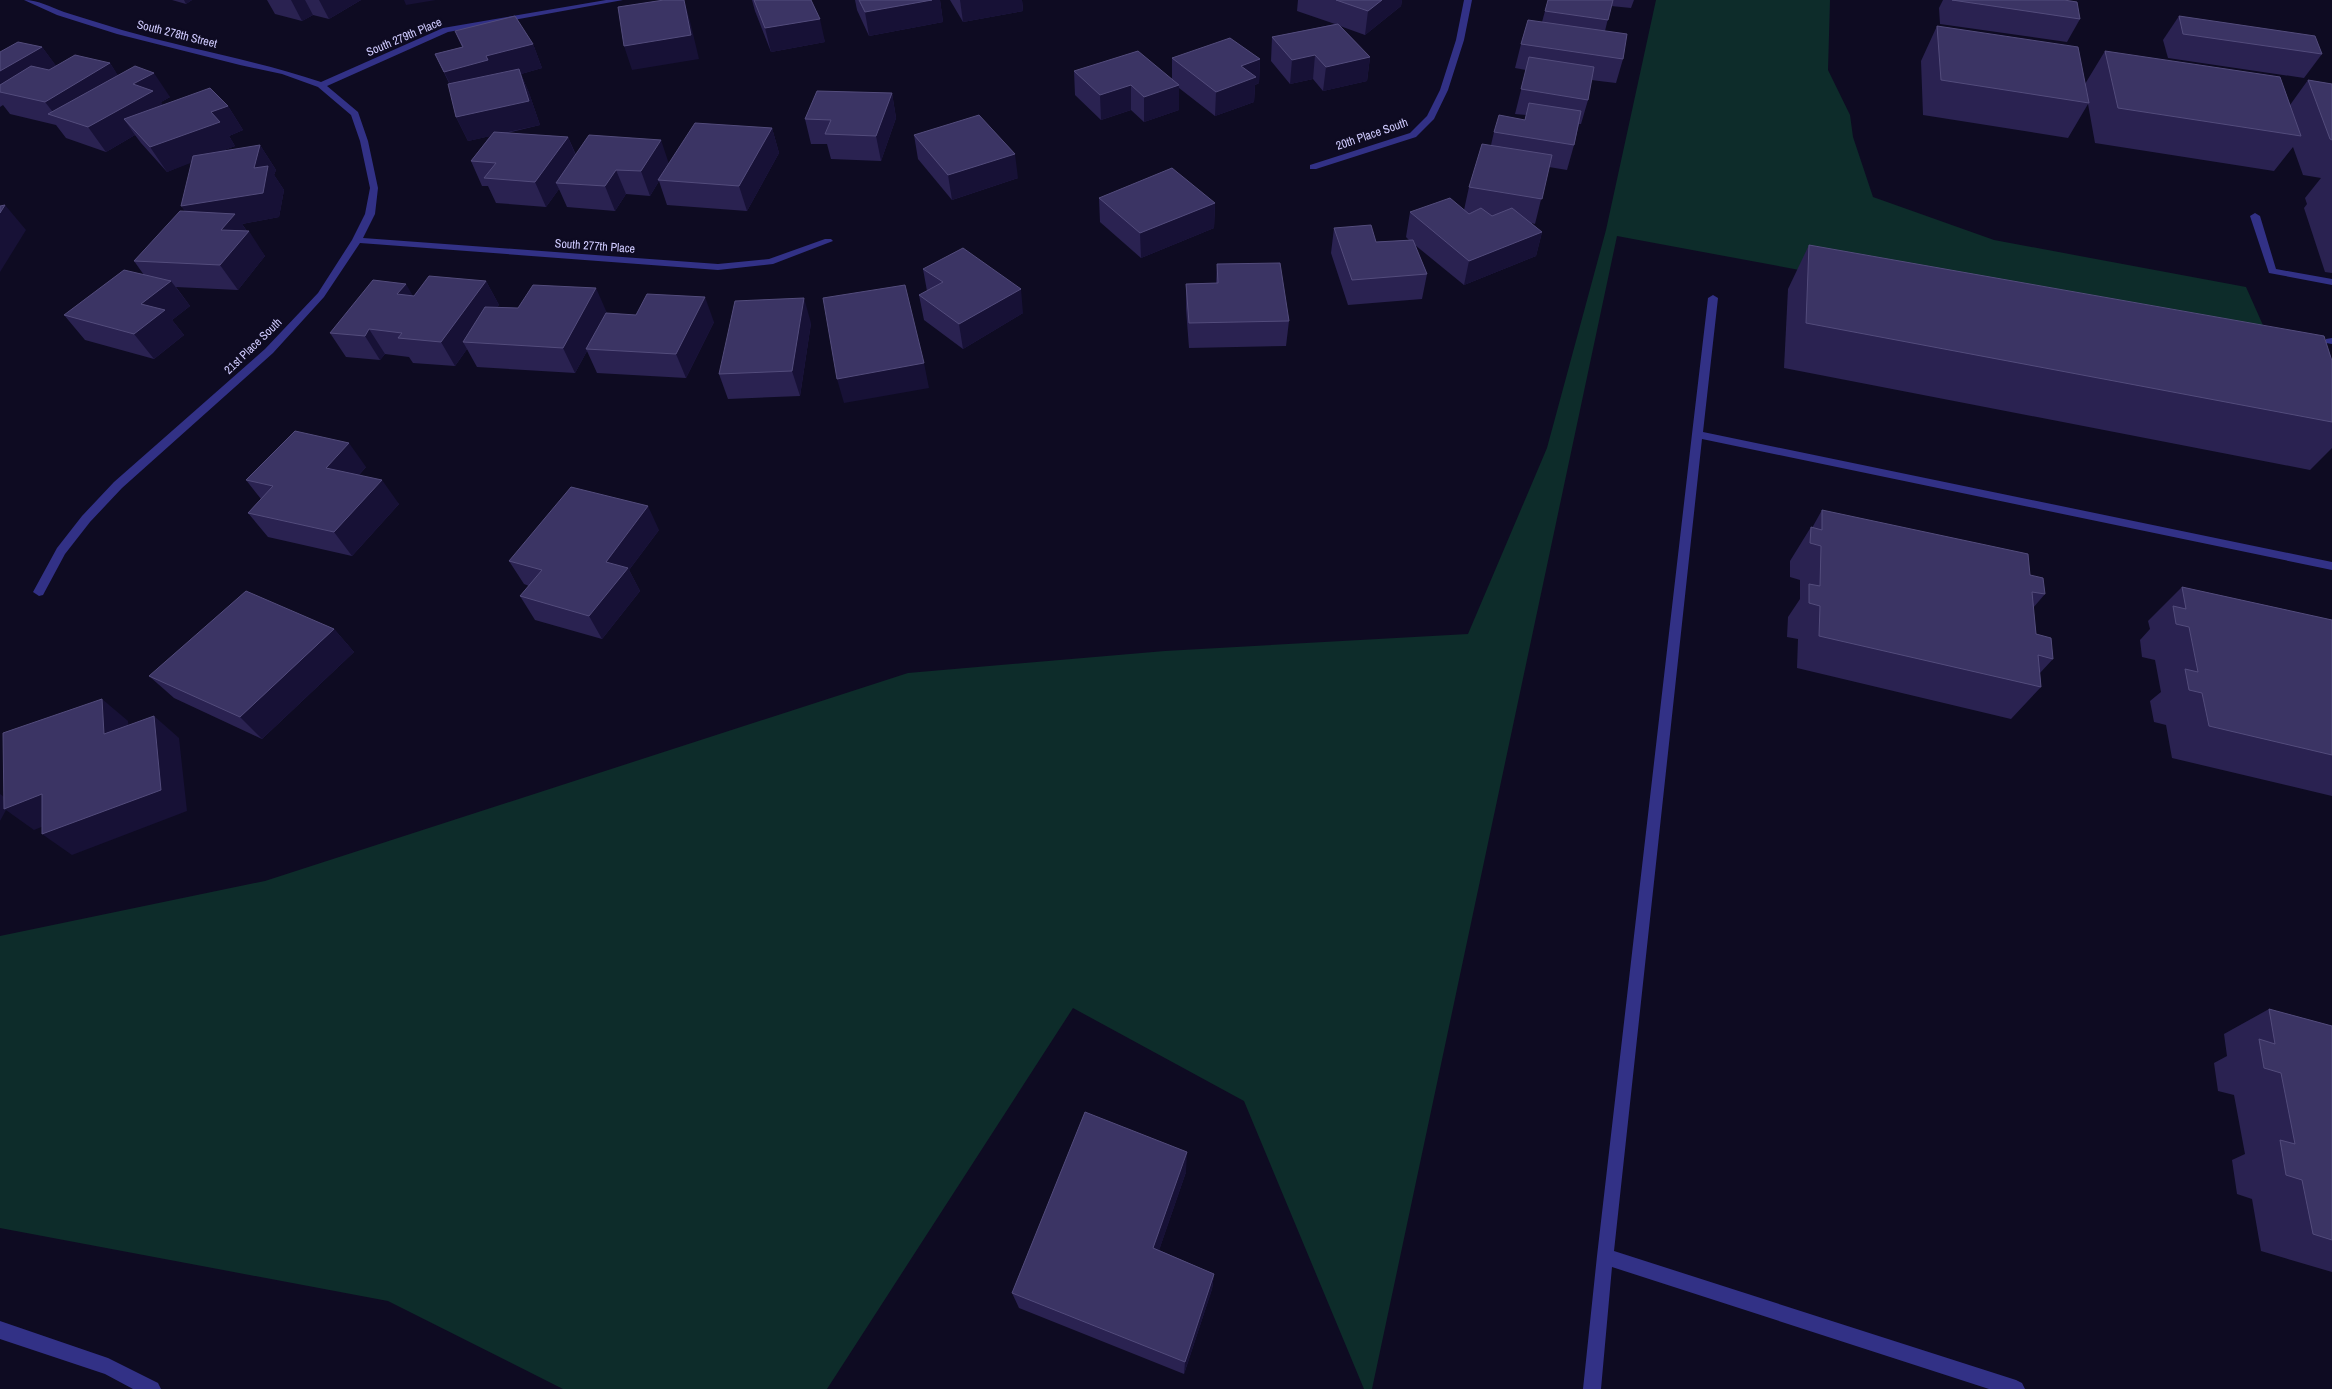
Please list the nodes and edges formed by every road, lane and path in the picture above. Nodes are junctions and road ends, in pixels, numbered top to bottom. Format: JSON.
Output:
{"nodes":[{"id":1,"x":28,"y":0,"type":"edge"},
{"id":2,"x":619,"y":0,"type":"edge"},
{"id":3,"x":1468,"y":0,"type":"edge"},
{"id":4,"x":321,"y":86,"type":"junction"},
{"id":5,"x":1313,"y":167,"type":"dead end"},
{"id":6,"x":2255,"y":216,"type":"dead end"},
{"id":7,"x":357,"y":240,"type":"junction"},
{"id":8,"x":828,"y":242,"type":"dead end"},
{"id":9,"x":2332,"y":282,"type":"edge"},
{"id":10,"x":1713,"y":298,"type":"dead end"},
{"id":11,"x":1697,"y":434,"type":"junction"},
{"id":12,"x":2332,"y":566,"type":"edge"},
{"id":13,"x":39,"y":592,"type":"dead end"},
{"id":14,"x":1605,"y":1256,"type":"junction"},
{"id":15,"x":0,"y":1330,"type":"edge"},
{"id":16,"x":152,"y":1389,"type":"edge"},
{"id":17,"x":1592,"y":1389,"type":"edge"},
{"id":18,"x":2016,"y":1389,"type":"edge"}],
"edges":[{"from":1,"to":4,"type":"street","name":"South 278th Street"},
{"from":2,"to":4,"type":"street","name":"South 279th Place"},
{"from":3,"to":5,"type":"street","name":"20th Place South"},
{"from":4,"to":7,"type":"street","name":"21st Place South"},
{"from":6,"to":9,"type":"street"},
{"from":7,"to":8,"type":"street","name":"South 277th Place"},
{"from":7,"to":13,"type":"street","name":"21st Place South"},
{"from":10,"to":11,"type":"street"},
{"from":11,"to":12,"type":"street"},
{"from":11,"to":14,"type":"street"},
{"from":14,"to":17,"type":"street"},
{"from":14,"to":18,"type":"street"},
{"from":15,"to":16,"type":"street"}]}
